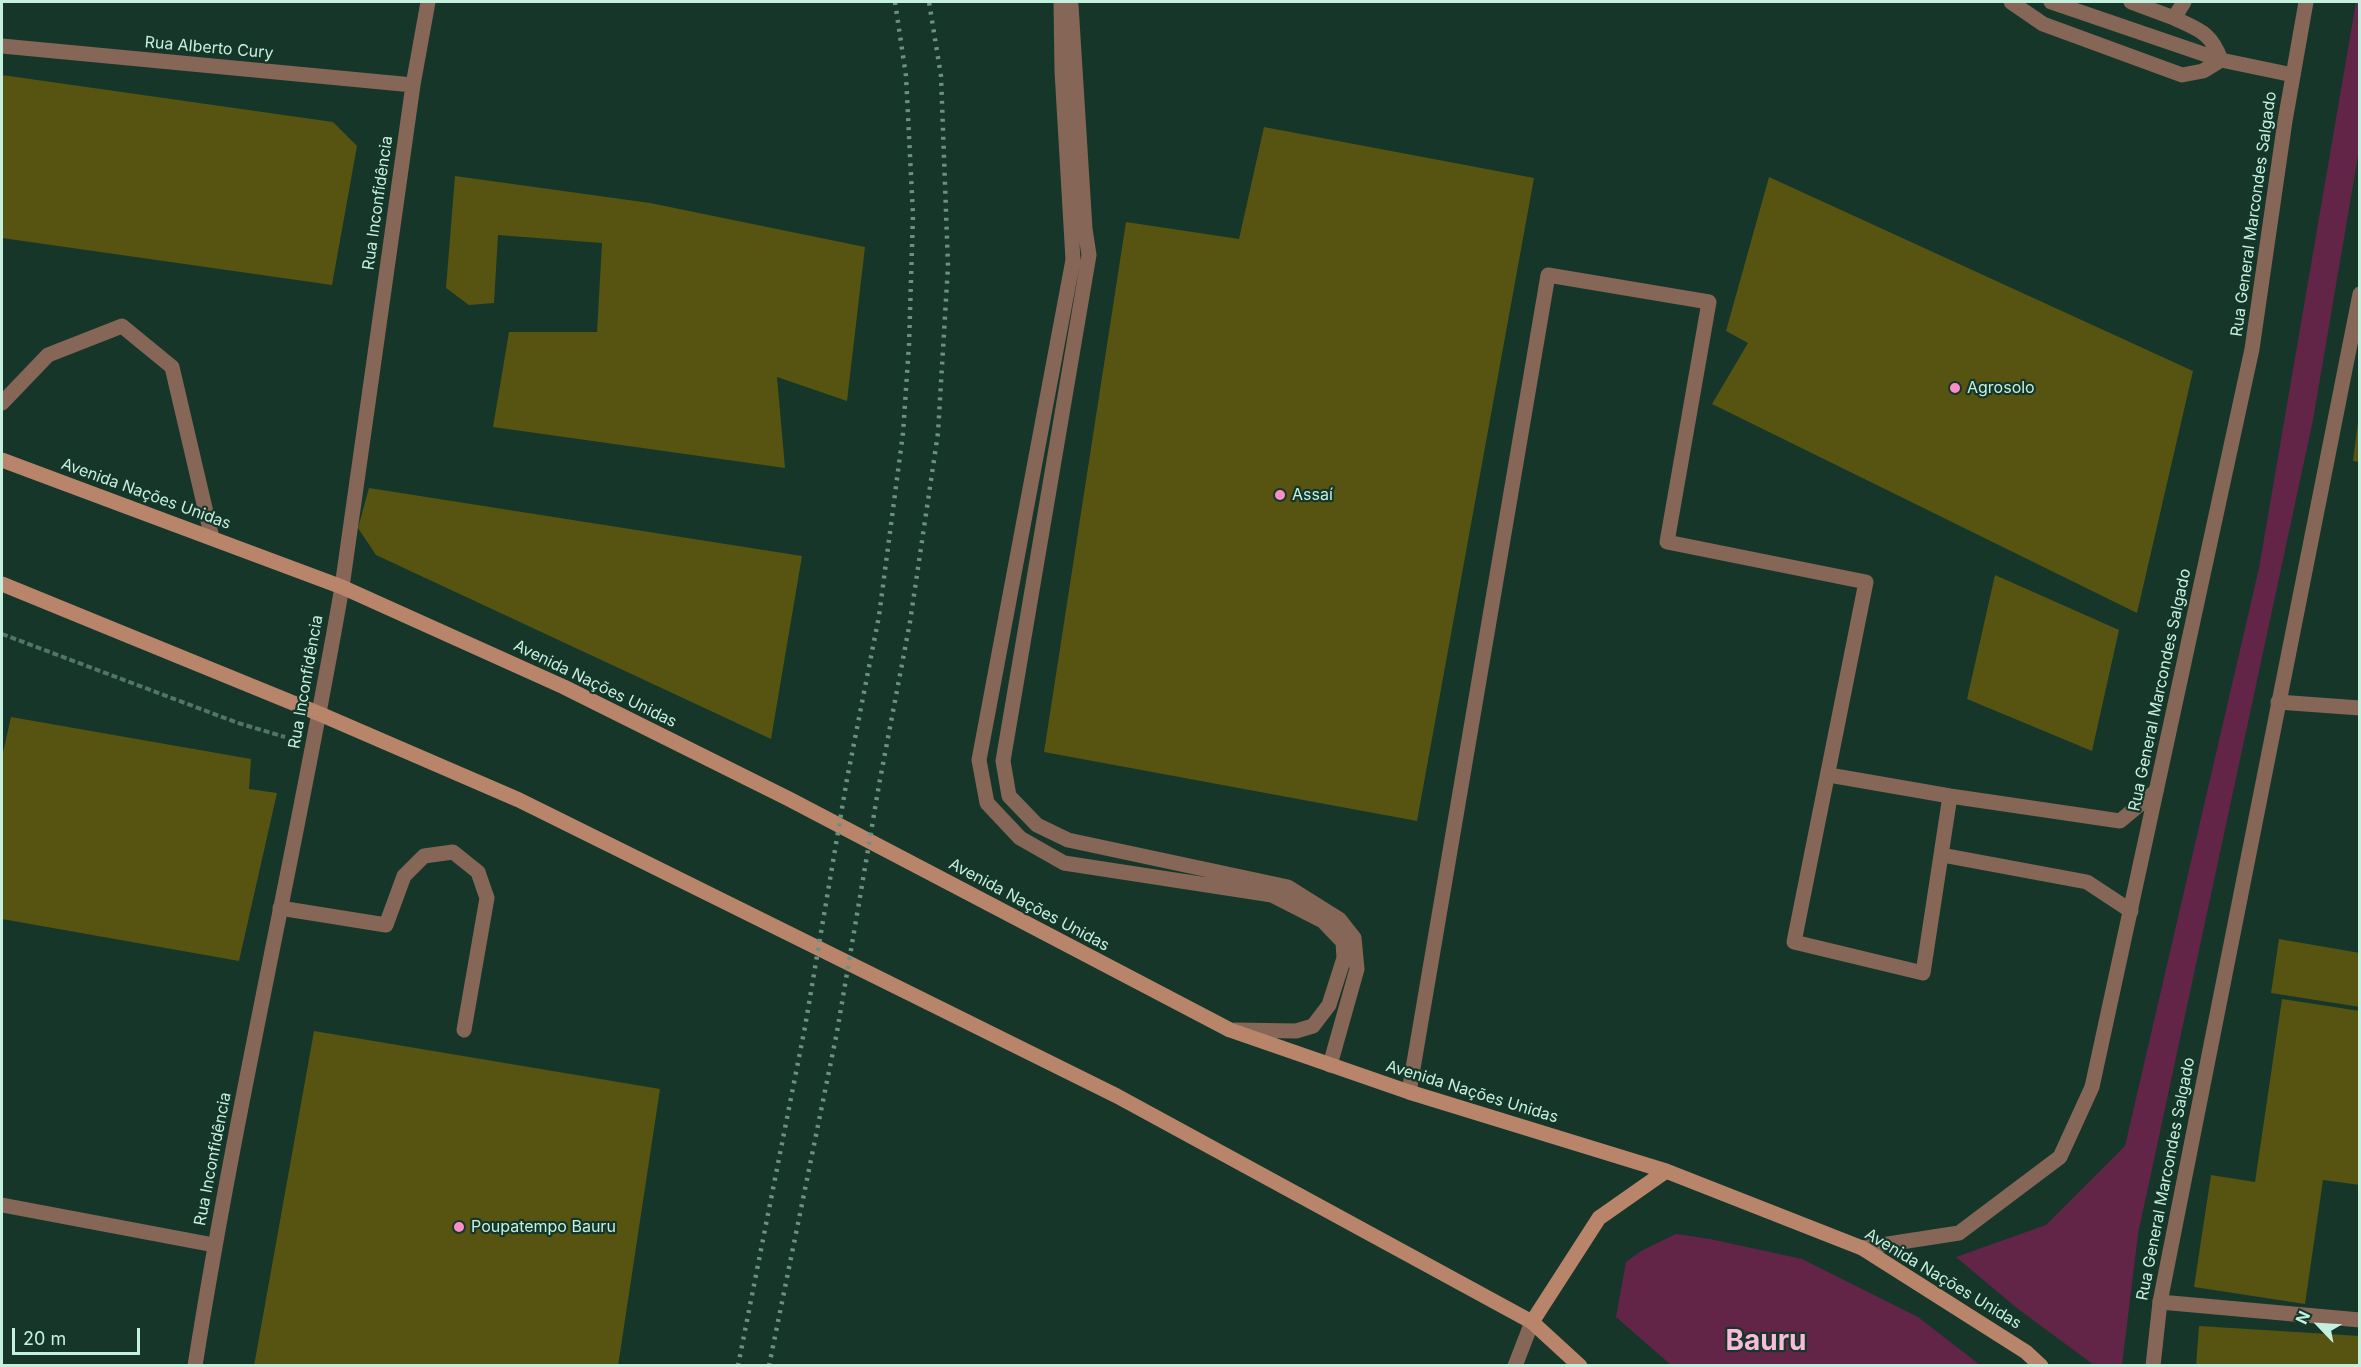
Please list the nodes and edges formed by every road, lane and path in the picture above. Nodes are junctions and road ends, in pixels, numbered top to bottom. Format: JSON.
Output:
{"nodes":[{"id":1,"x":428,"y":2,"type":"edge"},
{"id":2,"x":1061,"y":2,"type":"edge"},
{"id":3,"x":1070,"y":2,"type":"edge"},
{"id":4,"x":2011,"y":2,"type":"edge"},
{"id":5,"x":2051,"y":2,"type":"edge"},
{"id":6,"x":2131,"y":2,"type":"edge"},
{"id":7,"x":2184,"y":2,"type":"edge"},
{"id":8,"x":2306,"y":2,"type":"edge"},
{"id":9,"x":2174,"y":18,"type":"junction"},
{"id":10,"x":2,"y":46,"type":"edge"},
{"id":11,"x":2221,"y":60,"type":"junction"},
{"id":12,"x":2293,"y":75,"type":"junction"},
{"id":13,"x":413,"y":85,"type":"junction"},
{"id":14,"x":2360,"y":294,"type":"edge"},
{"id":15,"x":2,"y":403,"type":"edge"},
{"id":16,"x":2,"y":460,"type":"edge"},
{"id":17,"x":212,"y":538,"type":"junction"},
{"id":18,"x":2,"y":584,"type":"edge"},
{"id":19,"x":342,"y":587,"type":"junction"},
{"id":20,"x":2,"y":634,"type":"edge"},
{"id":21,"x":2278,"y":702,"type":"junction"},
{"id":22,"x":2360,"y":708,"type":"edge"},
{"id":23,"x":320,"y":714,"type":"junction"},
{"id":24,"x":314,"y":745,"type":"junction"},
{"id":25,"x":1829,"y":775,"type":"junction"},
{"id":26,"x":2156,"y":791,"type":"junction"},
{"id":27,"x":1950,"y":796,"type":"junction"},
{"id":28,"x":1942,"y":855,"type":"junction"},
{"id":29,"x":280,"y":908,"type":"junction"},
{"id":30,"x":2131,"y":911,"type":"junction"},
{"id":31,"x":464,"y":1030,"type":"dead end"},
{"id":32,"x":1230,"y":1030,"type":"junction"},
{"id":33,"x":1330,"y":1065,"type":"junction"},
{"id":34,"x":1409,"y":1092,"type":"junction"},
{"id":35,"x":1666,"y":1171,"type":"junction"},
{"id":36,"x":2,"y":1205,"type":"edge"},
{"id":37,"x":214,"y":1245,"type":"junction"},
{"id":38,"x":1862,"y":1248,"type":"junction"},
{"id":39,"x":2160,"y":1302,"type":"junction"},
{"id":40,"x":2360,"y":1320,"type":"edge"},
{"id":41,"x":1532,"y":1322,"type":"junction"},
{"id":42,"x":195,"y":1365,"type":"edge"},
{"id":43,"x":1515,"y":1365,"type":"edge"},
{"id":44,"x":1580,"y":1365,"type":"edge"},
{"id":45,"x":2041,"y":1365,"type":"edge"},
{"id":46,"x":2153,"y":1365,"type":"edge"}],
"edges":[{"from":1,"to":13,"type":"street","name":"Rua Inconfidência"},
{"from":2,"to":32,"type":"street"},
{"from":3,"to":33,"type":"street"},
{"from":4,"to":11,"type":"street"},
{"from":5,"to":11,"type":"street"},
{"from":6,"to":9,"type":"street"},
{"from":7,"to":9,"type":"street"},
{"from":8,"to":12,"type":"street","name":"Rua General Marcondes Salgado"},
{"from":9,"to":11,"type":"street"},
{"from":10,"to":13,"type":"street","name":"Rua Alberto Cury"},
{"from":11,"to":12,"type":"street"},
{"from":12,"to":26,"type":"street","name":"Rua General Marcondes Salgado"},
{"from":13,"to":19,"type":"street","name":"Rua Inconfidência"},
{"from":14,"to":21,"type":"street","name":"Rua General Marcondes Salgado"},
{"from":15,"to":17,"type":"street"},
{"from":16,"to":17,"type":"main road","name":"Avenida Nações Unidas"},
{"from":17,"to":19,"type":"main road","name":"Avenida Nações Unidas"},
{"from":18,"to":23,"type":"main road"},
{"from":19,"to":23,"type":"street","name":"Rua Inconfidência"},
{"from":19,"to":32,"type":"main road","name":"Avenida Nações Unidas"},
{"from":20,"to":24,"type":"path"},
{"from":21,"to":22,"type":"street"},
{"from":21,"to":39,"type":"street","name":"Rua General Marcondes Salgado"},
{"from":23,"to":24,"type":"street","name":"Rua Inconfidência"},
{"from":23,"to":41,"type":"main road"},
{"from":24,"to":29,"type":"street","name":"Rua Inconfidência"},
{"from":25,"to":27,"type":"street"},
{"from":25,"to":28,"type":"street"},
{"from":25,"to":34,"type":"street"},
{"from":26,"to":27,"type":"street"},
{"from":26,"to":30,"type":"street","name":"Rua General Marcondes Salgado"},
{"from":27,"to":28,"type":"street"},
{"from":28,"to":30,"type":"street"},
{"from":29,"to":31,"type":"street"},
{"from":29,"to":37,"type":"street","name":"Rua Inconfidência"},
{"from":30,"to":38,"type":"street","name":"Rua General Marcondes Salgado"},
{"from":32,"to":33,"type":"main road","name":"Avenida Nações Unidas"},
{"from":33,"to":34,"type":"main road","name":"Avenida Nações Unidas"},
{"from":34,"to":35,"type":"main road","name":"Avenida Nações Unidas"},
{"from":35,"to":38,"type":"main road","name":"Avenida Nações Unidas"},
{"from":35,"to":41,"type":"main road"},
{"from":36,"to":37,"type":"street"},
{"from":37,"to":42,"type":"street","name":"Rua Inconfidência"},
{"from":38,"to":45,"type":"main road","name":"Avenida Nações Unidas"},
{"from":39,"to":40,"type":"street"},
{"from":39,"to":46,"type":"street","name":"Rua General Marcondes Salgado"},
{"from":41,"to":43,"type":"street"},
{"from":41,"to":44,"type":"main road"}]}
